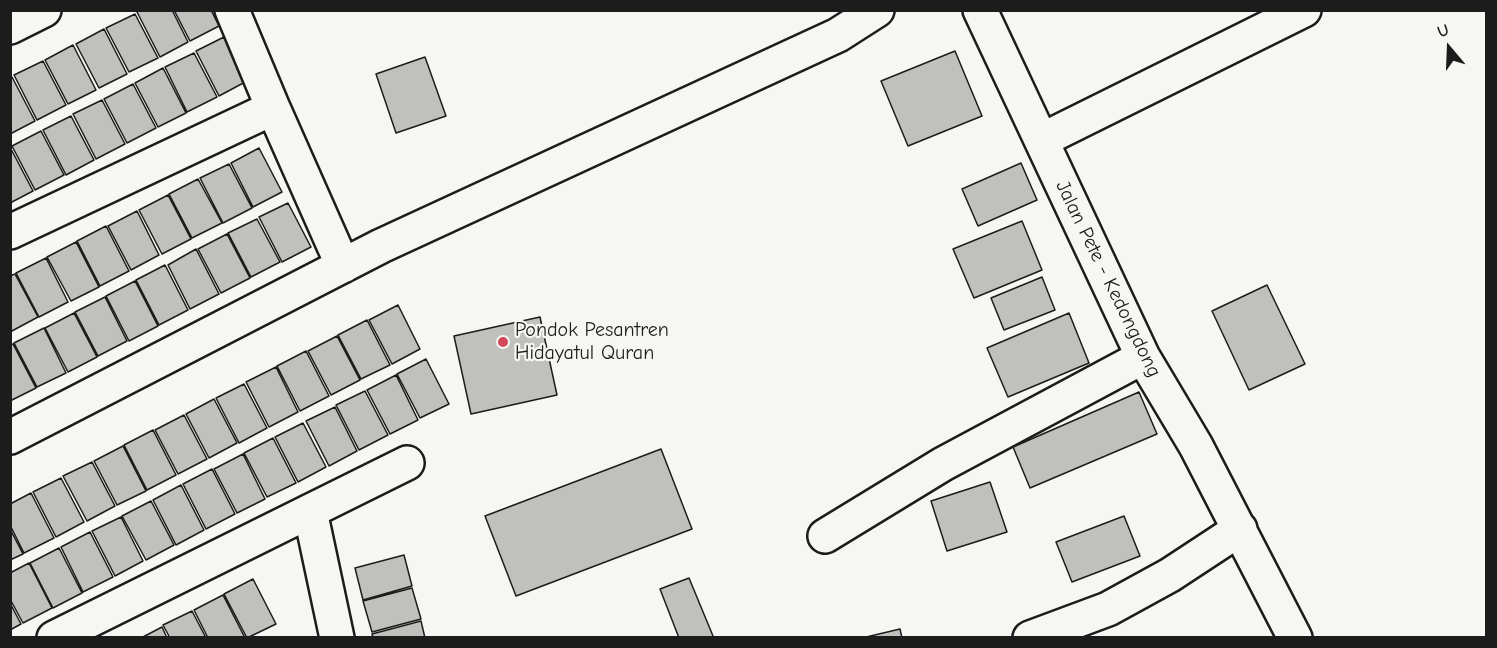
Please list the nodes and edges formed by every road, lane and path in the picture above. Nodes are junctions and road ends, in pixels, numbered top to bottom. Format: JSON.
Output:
{"nodes":[{"id":1,"x":44,"y":10,"type":"edge"},
{"id":2,"x":232,"y":10,"type":"edge"},
{"id":3,"x":877,"y":10,"type":"edge"},
{"id":4,"x":980,"y":10,"type":"edge"},
{"id":5,"x":1304,"y":10,"type":"edge"},
{"id":6,"x":10,"y":27,"type":"edge"},
{"id":7,"x":273,"y":108,"type":"junction"},
{"id":8,"x":1042,"y":140,"type":"junction"},
{"id":9,"x":10,"y":232,"type":"edge"},
{"id":10,"x":343,"y":266,"type":"junction"},
{"id":11,"x":1143,"y":357,"type":"junction"},
{"id":12,"x":10,"y":437,"type":"edge"},
{"id":13,"x":407,"y":463,"type":"dead end"},
{"id":14,"x":310,"y":511,"type":"junction"},
{"id":15,"x":1240,"y":529,"type":"junction"},
{"id":16,"x":825,"y":536,"type":"dead end"},
{"id":17,"x":54,"y":638,"type":"edge"},
{"id":18,"x":337,"y":638,"type":"edge"},
{"id":19,"x":1030,"y":638,"type":"edge"},
{"id":20,"x":1295,"y":638,"type":"edge"}],
"edges":[{"from":1,"to":6,"type":"street"},
{"from":2,"to":7,"type":"street"},
{"from":3,"to":10,"type":"street"},
{"from":4,"to":8,"type":"street","name":"Jalan Pete - Kedongdong"},
{"from":5,"to":8,"type":"street"},
{"from":7,"to":9,"type":"street"},
{"from":7,"to":10,"type":"street"},
{"from":8,"to":11,"type":"street","name":"Jalan Pete - Kedongdong"},
{"from":10,"to":12,"type":"street"},
{"from":11,"to":15,"type":"street","name":"Jalan Pete - Kedongdong"},
{"from":11,"to":16,"type":"street"},
{"from":13,"to":14,"type":"street"},
{"from":14,"to":17,"type":"street"},
{"from":14,"to":18,"type":"street"},
{"from":15,"to":19,"type":"street"},
{"from":15,"to":20,"type":"street","name":"Jalan Pete - Kedongdong"}]}
